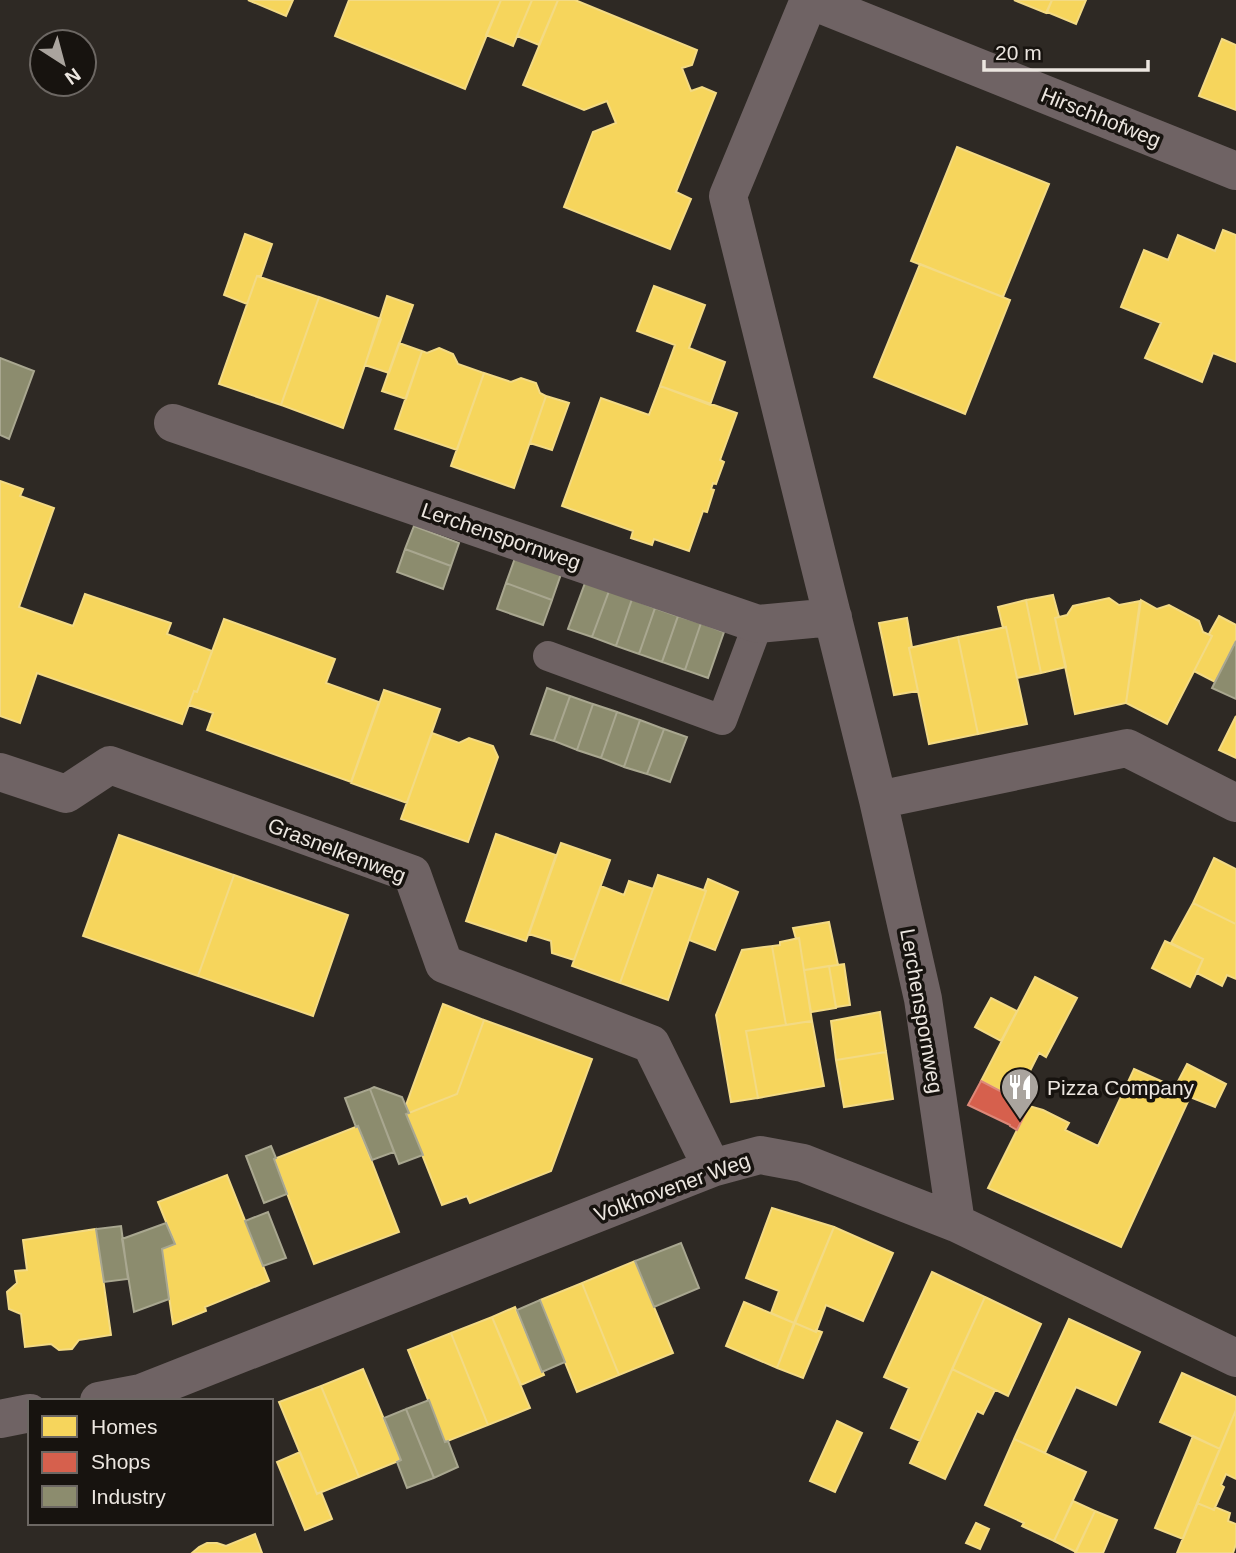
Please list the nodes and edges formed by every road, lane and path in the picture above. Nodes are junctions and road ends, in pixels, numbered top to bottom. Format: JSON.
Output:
{"nodes":[{"id":1,"x":809,"y":0,"type":"edge"},
{"id":2,"x":1236,"y":171,"type":"edge"},
{"id":3,"x":173,"y":423,"type":"dead end"},
{"id":4,"x":833,"y":617,"type":"junction"},
{"id":5,"x":758,"y":624,"type":"junction"},
{"id":6,"x":548,"y":656,"type":"dead end"},
{"id":7,"x":0,"y":772,"type":"edge"},
{"id":8,"x":878,"y":800,"type":"junction"},
{"id":9,"x":1236,"y":803,"type":"edge"},
{"id":10,"x":712,"y":1168,"type":"junction"},
{"id":11,"x":956,"y":1223,"type":"junction"},
{"id":12,"x":1236,"y":1358,"type":"edge"},
{"id":13,"x":110,"y":1399,"type":"edge"},
{"id":14,"x":28,"y":1413,"type":"edge"},
{"id":15,"x":0,"y":1419,"type":"edge"}],
"edges":[{"from":1,"to":2,"type":"street","name":"Hirschhofweg"},
{"from":1,"to":4,"type":"street","name":"Lerchenspornweg"},
{"from":3,"to":5,"type":"street","name":"Lerchenspornweg"},
{"from":4,"to":5,"type":"street","name":"Lerchenspornweg"},
{"from":4,"to":8,"type":"street","name":"Lerchenspornweg"},
{"from":5,"to":6,"type":"lane"},
{"from":7,"to":10,"type":"street","name":"Grasnelkenweg"},
{"from":8,"to":9,"type":"street"},
{"from":8,"to":11,"type":"street","name":"Lerchenspornweg"},
{"from":10,"to":11,"type":"street","name":"Volkhovener Weg"},
{"from":10,"to":13,"type":"street","name":"Volkhovener Weg"},
{"from":11,"to":12,"type":"street","name":"Volkhovener Weg"},
{"from":14,"to":15,"type":"street"}]}
